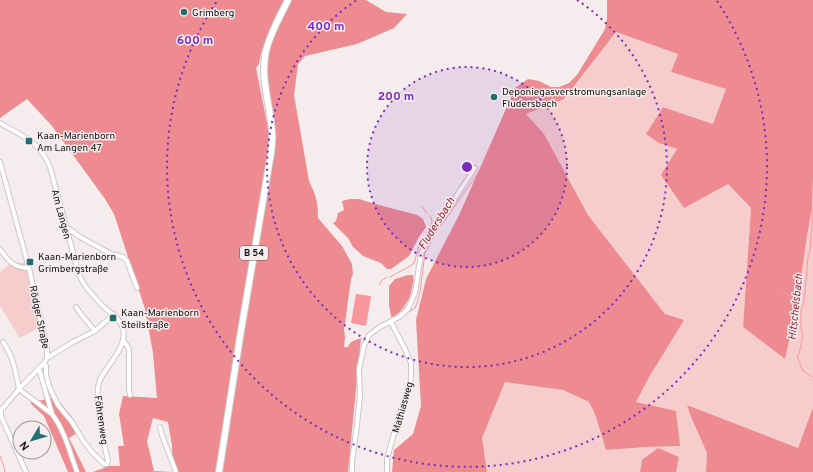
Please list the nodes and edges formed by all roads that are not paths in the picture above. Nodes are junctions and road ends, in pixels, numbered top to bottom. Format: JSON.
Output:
{"nodes":[{"id":1,"x":288,"y":0,"type":"edge"},
{"id":2,"x":0,"y":123,"type":"edge"},
{"id":3,"x":0,"y":162,"type":"edge"},
{"id":4,"x":475,"y":168,"type":"dead end"},
{"id":5,"x":2,"y":176,"type":"edge"},
{"id":6,"x":66,"y":227,"type":"junction"},
{"id":7,"x":0,"y":249,"type":"edge"},
{"id":8,"x":29,"y":268,"type":"junction"},
{"id":9,"x":137,"y":288,"type":"dead end"},
{"id":10,"x":76,"y":307,"type":"dead end"},
{"id":11,"x":114,"y":314,"type":"junction"},
{"id":12,"x":391,"y":322,"type":"junction"},
{"id":13,"x":95,"y":331,"type":"junction"},
{"id":14,"x":124,"y":341,"type":"junction"},
{"id":15,"x":3,"y":342,"type":"dead end"},
{"id":16,"x":48,"y":358,"type":"junction"},
{"id":17,"x":44,"y":363,"type":"junction"},
{"id":18,"x":38,"y":369,"type":"junction"},
{"id":19,"x":19,"y":389,"type":"junction"},
{"id":20,"x":130,"y":394,"type":"dead end"},
{"id":21,"x":0,"y":409,"type":"edge"},
{"id":22,"x":52,"y":414,"type":"junction"},
{"id":23,"x":160,"y":427,"type":"dead end"},
{"id":24,"x":26,"y":472,"type":"edge"},
{"id":25,"x":77,"y":472,"type":"edge"},
{"id":26,"x":176,"y":472,"type":"edge"},
{"id":27,"x":219,"y":472,"type":"edge"},
{"id":28,"x":352,"y":472,"type":"edge"},
{"id":29,"x":387,"y":472,"type":"edge"}],
"edges":[{"from":1,"to":27,"type":"main road","number":"B 54"},
{"from":2,"to":6,"type":"street","name":"Am Langen"},
{"from":3,"to":5,"type":"street","name":"Rödger Straße"},
{"from":4,"to":12,"type":"street"},
{"from":5,"to":8,"type":"street","name":"Rödger Straße"},
{"from":6,"to":9,"type":"street"},
{"from":6,"to":11,"type":"street","name":"Am Langen"},
{"from":7,"to":8,"type":"street"},
{"from":8,"to":16,"type":"street","name":"Rödger Straße"},
{"from":10,"to":13,"type":"street"},
{"from":11,"to":13,"type":"street"},
{"from":11,"to":14,"type":"street"},
{"from":12,"to":28,"type":"street"},
{"from":12,"to":29,"type":"street","name":"Mathiasweg"},
{"from":13,"to":16,"type":"street"},
{"from":14,"to":17,"type":"street","name":"Föhrenweg"},
{"from":14,"to":20,"type":"street"},
{"from":15,"to":19,"type":"street"},
{"from":16,"to":17,"type":"street","name":"Rödger Straße"},
{"from":17,"to":18,"type":"street","name":"Rödger Straße"},
{"from":18,"to":19,"type":"street","name":"Rödger Straße"},
{"from":18,"to":22,"type":"street"},
{"from":19,"to":21,"type":"street","name":"Rödger Straße"},
{"from":19,"to":22,"type":"street"},
{"from":21,"to":24,"type":"street"},
{"from":22,"to":25,"type":"street"},
{"from":23,"to":26,"type":"street"}]}
